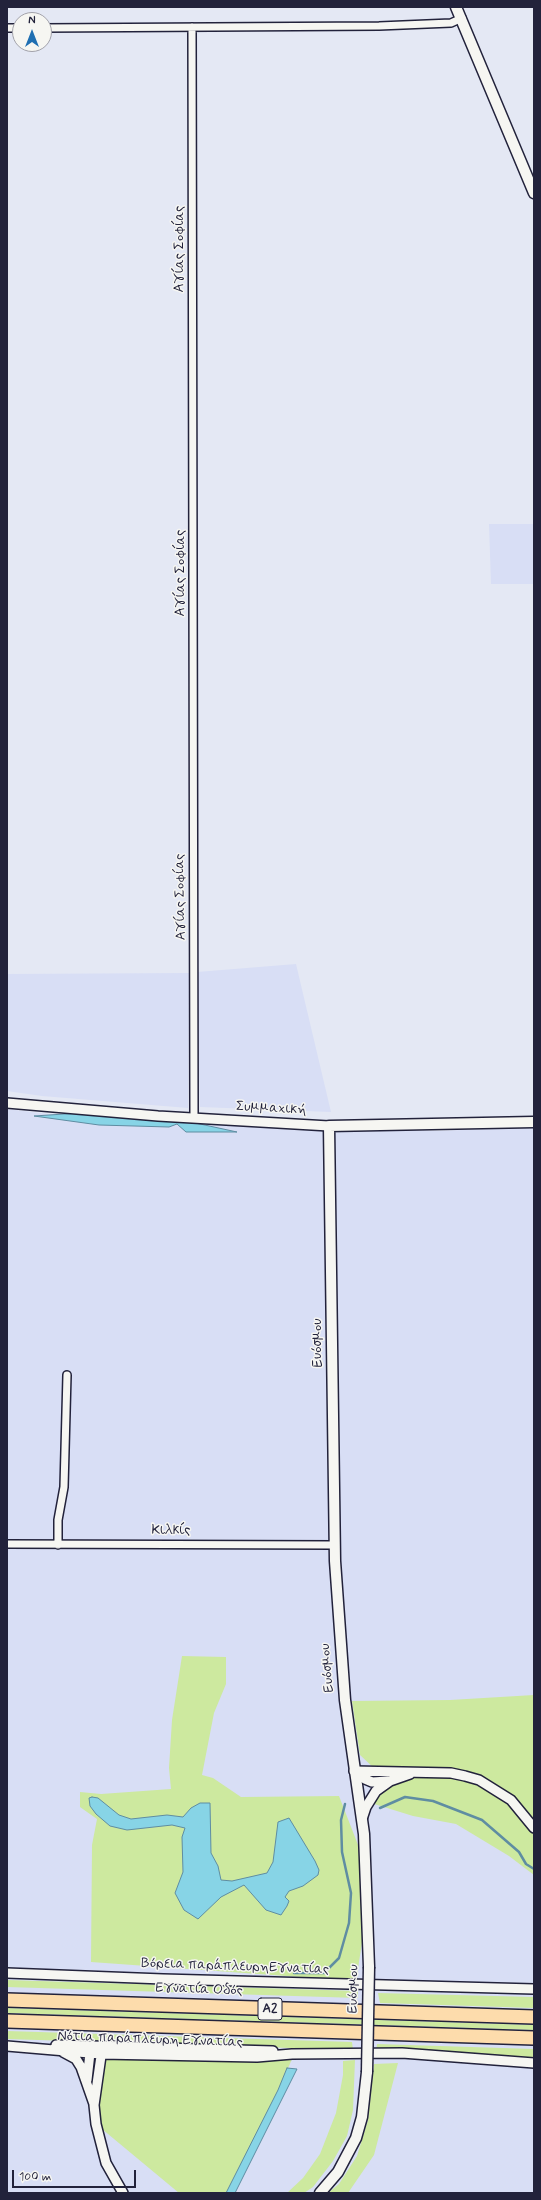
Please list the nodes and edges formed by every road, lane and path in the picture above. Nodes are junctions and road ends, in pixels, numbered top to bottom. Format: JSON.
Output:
{"nodes":[{"id":1,"x":456,"y":7,"type":"edge"},
{"id":2,"x":462,"y":18,"type":"junction"},
{"id":3,"x":192,"y":27,"type":"junction"},
{"id":4,"x":52,"y":28,"type":"edge"},
{"id":5,"x":534,"y":193,"type":"edge"},
{"id":6,"x":7,"y":1103,"type":"edge"},
{"id":7,"x":194,"y":1118,"type":"junction"},
{"id":8,"x":534,"y":1122,"type":"edge"},
{"id":9,"x":329,"y":1126,"type":"junction"},
{"id":10,"x":67,"y":1375,"type":"dead end"},
{"id":11,"x":7,"y":1544,"type":"edge"},
{"id":12,"x":58,"y":1545,"type":"junction"},
{"id":13,"x":335,"y":1545,"type":"junction"},
{"id":14,"x":354,"y":1771,"type":"junction"},
{"id":15,"x":413,"y":1772,"type":"junction"},
{"id":16,"x":390,"y":1781,"type":"junction"},
{"id":17,"x":362,"y":1820,"type":"junction"},
{"id":18,"x":534,"y":1828,"type":"edge"},
{"id":19,"x":7,"y":1973,"type":"edge"},
{"id":20,"x":534,"y":1989,"type":"edge"},
{"id":21,"x":7,"y":2000,"type":"edge"},
{"id":22,"x":534,"y":2017,"type":"edge"},
{"id":23,"x":7,"y":2021,"type":"edge"},
{"id":24,"x":534,"y":2038,"type":"edge"},
{"id":25,"x":7,"y":2046,"type":"edge"},
{"id":26,"x":102,"y":2050,"type":"junction"},
{"id":27,"x":60,"y":2051,"type":"junction"},
{"id":28,"x":90,"y":2053,"type":"junction"},
{"id":29,"x":534,"y":2063,"type":"edge"},
{"id":30,"x":87,"y":2090,"type":"junction"},
{"id":31,"x":94,"y":2105,"type":"junction"},
{"id":32,"x":123,"y":2193,"type":"edge"},
{"id":33,"x":320,"y":2193,"type":"edge"}],
"edges":[{"from":1,"to":2,"type":"main road"},
{"from":2,"to":3,"type":"street"},
{"from":2,"to":5,"type":"main road"},
{"from":3,"to":4,"type":"street"},
{"from":3,"to":7,"type":"street","name":"Αγίας Σοφίας"},
{"from":6,"to":7,"type":"street","name":"Συμμαχική"},
{"from":7,"to":9,"type":"street","name":"Συμμαχική"},
{"from":8,"to":9,"type":"main road","name":"Συμμαχική"},
{"from":9,"to":13,"type":"main road","name":"Ευόσμου"},
{"from":10,"to":12,"type":"street"},
{"from":11,"to":12,"type":"street","name":"Κιλκίς"},
{"from":12,"to":13,"type":"street","name":"Κιλκίς"},
{"from":13,"to":14,"type":"main road","name":"Ευόσμου"},
{"from":14,"to":15,"type":"street"},
{"from":14,"to":16,"type":"street"},
{"from":14,"to":17,"type":"main road","name":"Ευόσμου"},
{"from":15,"to":16,"type":"street"},
{"from":15,"to":18,"type":"street"},
{"from":16,"to":17,"type":"street"},
{"from":17,"to":33,"type":"main road","name":"Ευόσμου","bridge":true},
{"from":19,"to":20,"type":"street","name":"Βόρεια παράπλευρηΕγνατίας"},
{"from":21,"to":22,"type":"highway","name":"Εγνατία Οδός","number":"Α2"},
{"from":23,"to":24,"type":"highway","number":"Α2"},
{"from":25,"to":26,"type":"street","name":"Νότια παράπλευρη Εγνατίας"},
{"from":25,"to":27,"type":"street","name":"Νότια παράπλευρη Εγνατίας"},
{"from":26,"to":28,"type":"street","name":"Νότια παράπλευρη Εγνατίας"},
{"from":26,"to":29,"type":"street","name":"Νότια παράπλευρη Εγνατίας"},
{"from":26,"to":31,"type":"street"},
{"from":27,"to":28,"type":"street","name":"Νότια παράπλευρη Εγνατίας"},
{"from":27,"to":30,"type":"street"},
{"from":28,"to":30,"type":"street"},
{"from":30,"to":31,"type":"street"},
{"from":31,"to":32,"type":"street"}]}
